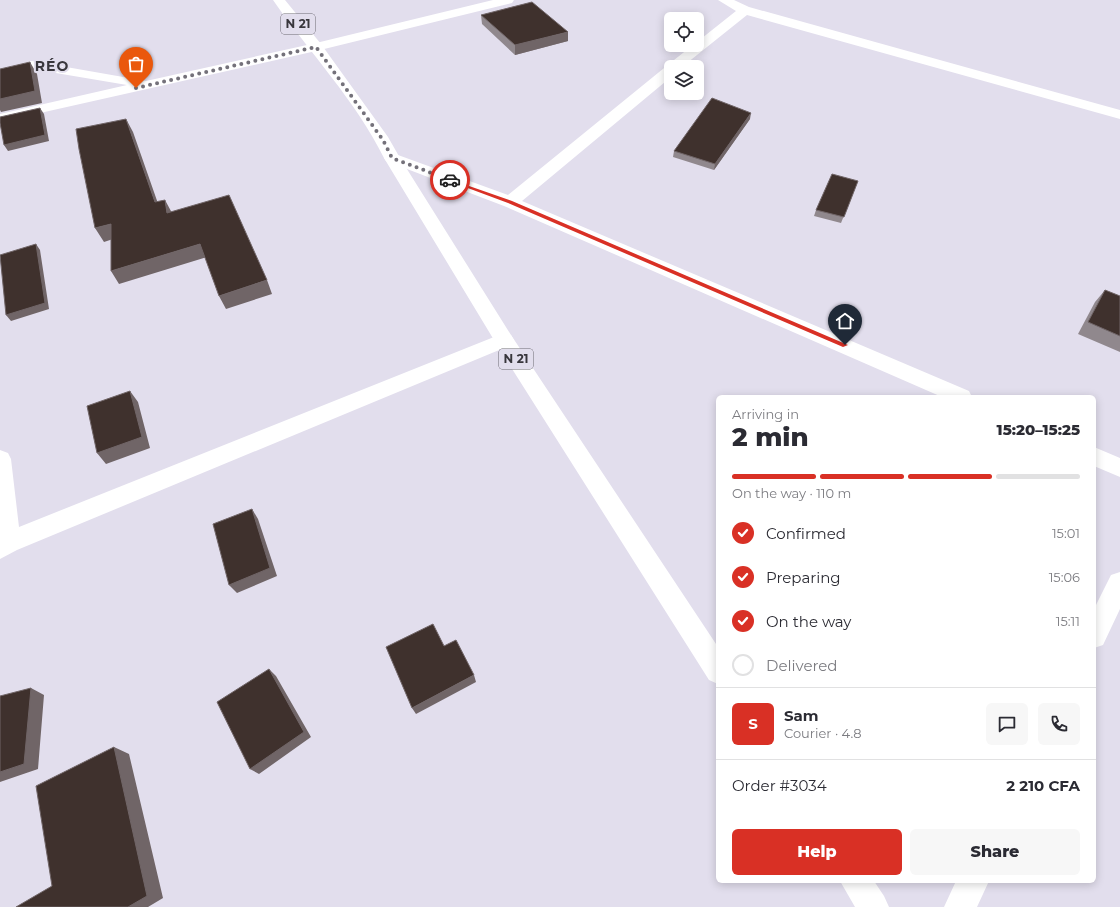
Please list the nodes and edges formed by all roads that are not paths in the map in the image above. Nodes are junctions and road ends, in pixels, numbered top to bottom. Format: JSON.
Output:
{"nodes":[{"id":1,"x":279,"y":0,"type":"edge"},
{"id":2,"x":508,"y":0,"type":"edge"},
{"id":3,"x":724,"y":0,"type":"edge"},
{"id":4,"x":745,"y":10,"type":"junction"},
{"id":5,"x":316,"y":47,"type":"junction"},
{"id":6,"x":683,"y":60,"type":"edge"},
{"id":7,"x":0,"y":73,"type":"edge"},
{"id":8,"x":664,"y":76,"type":"edge"},
{"id":9,"x":151,"y":85,"type":"junction"},
{"id":10,"x":1120,"y":115,"type":"edge"},
{"id":11,"x":0,"y":118,"type":"edge"},
{"id":12,"x":392,"y":158,"type":"junction"},
{"id":13,"x":510,"y":202,"type":"junction"},
{"id":14,"x":504,"y":340,"type":"junction"},
{"id":15,"x":957,"y":395,"type":"edge"},
{"id":16,"x":1096,"y":457,"type":"edge"},
{"id":17,"x":0,"y":459,"type":"edge"},
{"id":18,"x":1120,"y":468,"type":"edge"},
{"id":19,"x":4,"y":545,"type":"edge"},
{"id":20,"x":1120,"y":583,"type":"edge"},
{"id":21,"x":1096,"y":632,"type":"edge"},
{"id":22,"x":716,"y":668,"type":"edge"},
{"id":23,"x":857,"y":883,"type":"edge"},
{"id":24,"x":972,"y":883,"type":"edge"},
{"id":25,"x":873,"y":907,"type":"edge"},
{"id":26,"x":960,"y":907,"type":"edge"}],
"edges":[{"from":1,"to":5,"type":"street","number":"N 21"},
{"from":2,"to":5,"type":"street"},
{"from":3,"to":4,"type":"street"},
{"from":4,"to":6,"type":"street"},
{"from":4,"to":10,"type":"street"},
{"from":5,"to":9,"type":"street"},
{"from":5,"to":12,"type":"street","number":"N 21"},
{"from":7,"to":9,"type":"street"},
{"from":8,"to":13,"type":"street"},
{"from":9,"to":11,"type":"street"},
{"from":12,"to":13,"type":"street"},
{"from":12,"to":14,"type":"street","number":"N 21"},
{"from":13,"to":15,"type":"street"},
{"from":14,"to":19,"type":"street"},
{"from":14,"to":22,"type":"street","number":"N 21"},
{"from":16,"to":18,"type":"street"},
{"from":17,"to":19,"type":"street"},
{"from":20,"to":21,"type":"street"},
{"from":23,"to":25,"type":"street"},
{"from":24,"to":26,"type":"street"}]}
